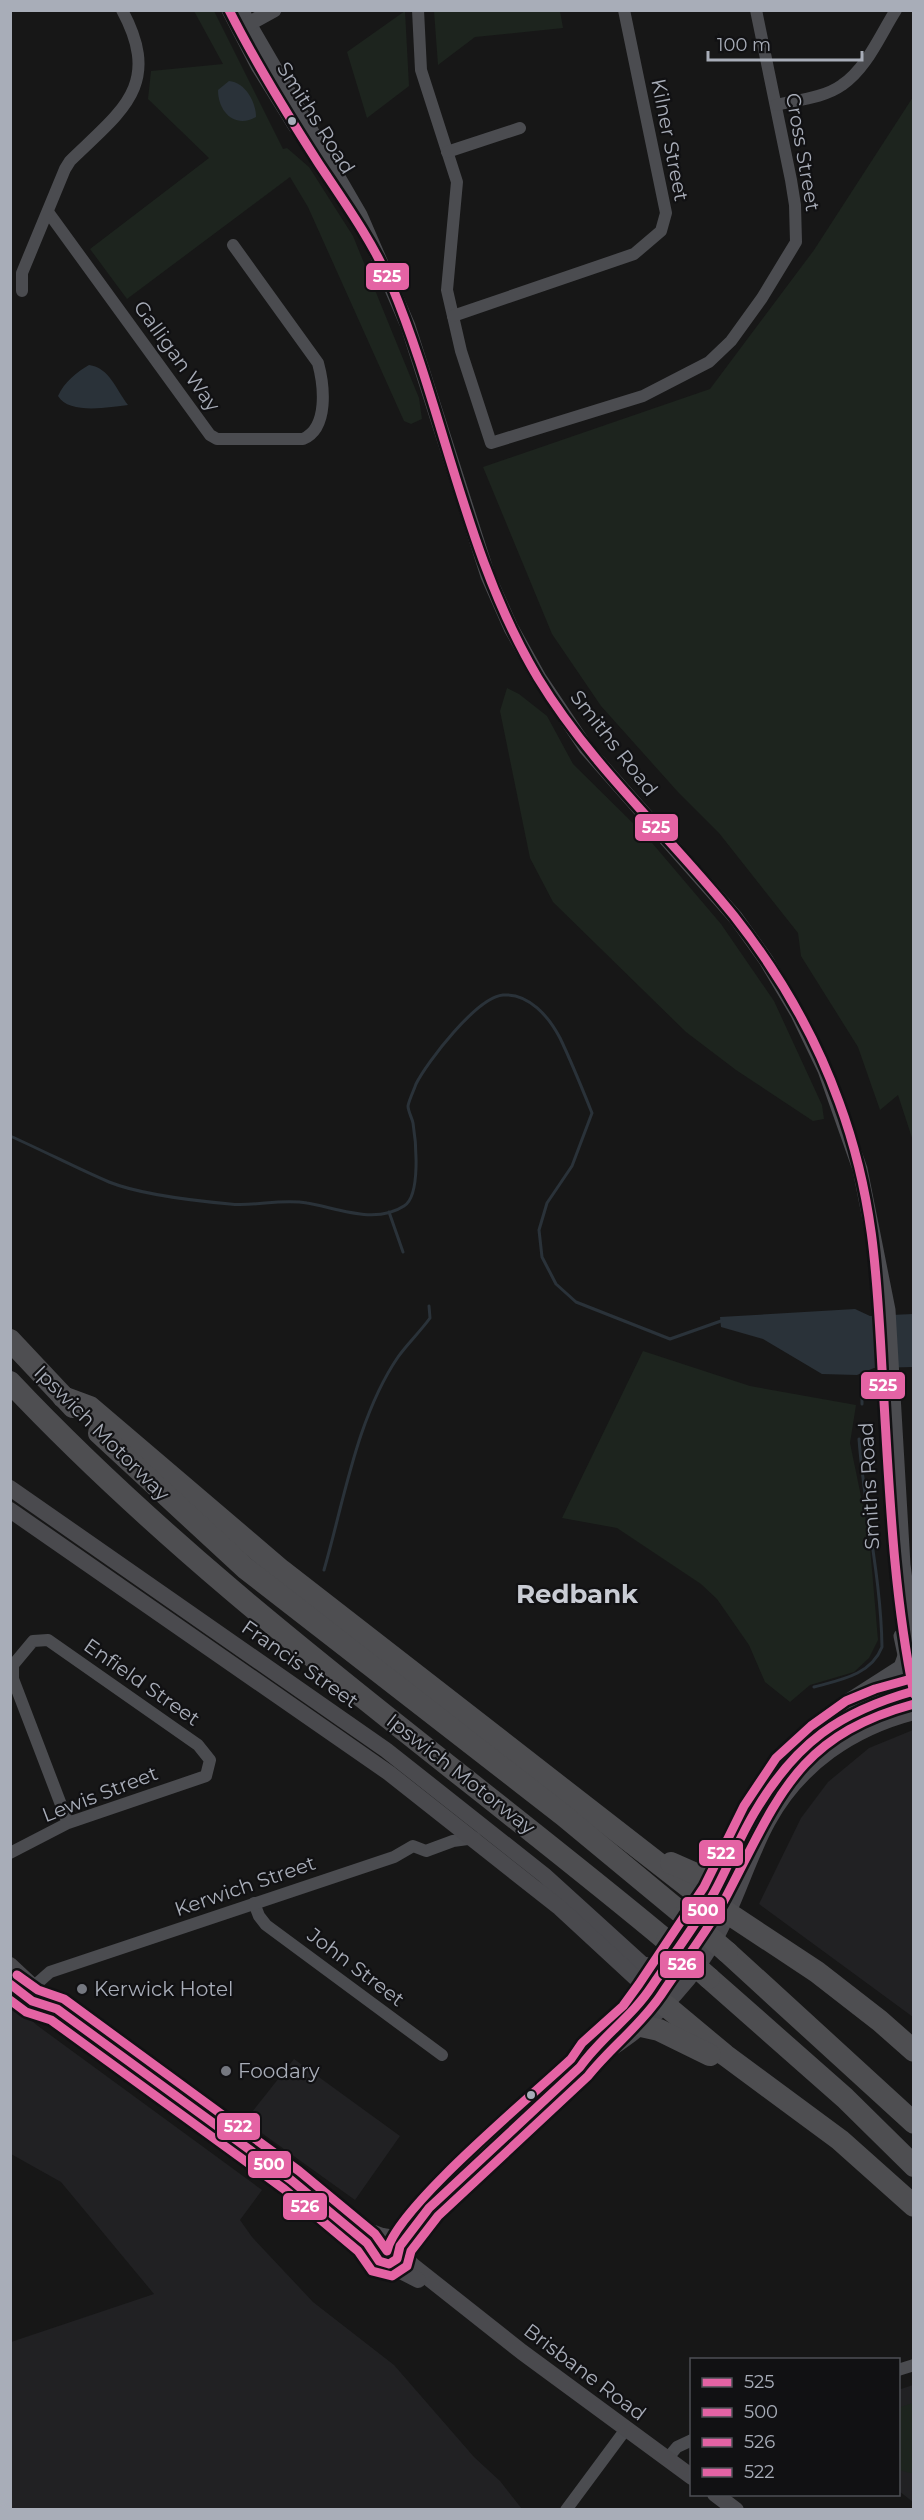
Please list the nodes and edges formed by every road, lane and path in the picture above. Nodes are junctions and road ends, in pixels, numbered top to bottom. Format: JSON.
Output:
{"nodes":[{"id":1,"x":122,"y":10,"type":"edge"},
{"id":2,"x":229,"y":10,"type":"edge"},
{"id":3,"x":274,"y":10,"type":"edge"},
{"id":4,"x":418,"y":10,"type":"edge"},
{"id":5,"x":624,"y":10,"type":"edge"},
{"id":6,"x":756,"y":10,"type":"edge"},
{"id":7,"x":896,"y":10,"type":"edge"},
{"id":8,"x":242,"y":21,"type":"edge"},
{"id":9,"x":776,"y":105,"type":"junction"},
{"id":10,"x":520,"y":128,"type":"dead end"},
{"id":11,"x":447,"y":152,"type":"junction"},
{"id":12,"x":48,"y":212,"type":"junction"},
{"id":13,"x":233,"y":245,"type":"dead end"},
{"id":14,"x":22,"y":291,"type":"dead end"},
{"id":15,"x":453,"y":315,"type":"junction"},
{"id":16,"x":10,"y":1340,"type":"edge"},
{"id":17,"x":888,"y":1376,"type":"junction"},
{"id":18,"x":10,"y":1382,"type":"edge"},
{"id":19,"x":63,"y":1397,"type":"junction"},
{"id":20,"x":10,"y":1488,"type":"edge"},
{"id":21,"x":10,"y":1510,"type":"edge"},
{"id":22,"x":911,"y":1621,"type":"edge"},
{"id":23,"x":909,"y":1653,"type":"edge"},
{"id":24,"x":913,"y":1693,"type":"edge"},
{"id":25,"x":914,"y":1712,"type":"edge"},
{"id":26,"x":830,"y":1726,"type":"junction"},
{"id":27,"x":206,"y":1776,"type":"joint"},
{"id":28,"x":68,"y":1823,"type":"junction"},
{"id":29,"x":475,"y":1838,"type":"junction"},
{"id":30,"x":10,"y":1853,"type":"edge"},
{"id":31,"x":647,"y":1856,"type":"junction"},
{"id":32,"x":724,"y":1875,"type":"junction"},
{"id":33,"x":709,"y":1901,"type":"junction"},
{"id":34,"x":254,"y":1904,"type":"junction"},
{"id":35,"x":728,"y":1914,"type":"junction"},
{"id":36,"x":668,"y":1952,"type":"junction"},
{"id":37,"x":10,"y":1965,"type":"edge"},
{"id":38,"x":33,"y":1987,"type":"junction"},
{"id":39,"x":657,"y":1998,"type":"junction"},
{"id":40,"x":641,"y":2026,"type":"junction"},
{"id":41,"x":914,"y":2051,"type":"edge"},
{"id":42,"x":442,"y":2055,"type":"dead end"},
{"id":43,"x":725,"y":2055,"type":"junction"},
{"id":44,"x":580,"y":2067,"type":"junction"},
{"id":45,"x":914,"y":2123,"type":"edge"},
{"id":46,"x":914,"y":2166,"type":"edge"},
{"id":47,"x":914,"y":2206,"type":"edge"},
{"id":48,"x":388,"y":2247,"type":"junction"},
{"id":49,"x":626,"y":2429,"type":"junction"},
{"id":50,"x":690,"y":2441,"type":"edge"},
{"id":51,"x":667,"y":2459,"type":"junction"},
{"id":52,"x":690,"y":2476,"type":"edge"},
{"id":53,"x":718,"y":2496,"type":"edge"},
{"id":54,"x":566,"y":2510,"type":"edge"},
{"id":55,"x":736,"y":2510,"type":"edge"}],
"edges":[{"from":1,"to":12,"type":"street"},
{"from":2,"to":8,"type":"street","name":"Smiths Road"},
{"from":3,"to":8,"type":"street"},
{"from":4,"to":11,"type":"street"},
{"from":5,"to":15,"type":"street","name":"Kilner Street"},
{"from":6,"to":9,"type":"street","name":"Cross Street"},
{"from":7,"to":9,"type":"street"},
{"from":8,"to":17,"type":"street","name":"Smiths Road"},
{"from":9,"to":15,"type":"street","name":"Cross Street"},
{"from":10,"to":11,"type":"street"},
{"from":11,"to":15,"type":"street"},
{"from":12,"to":13,"type":"street","name":"Galligan Way"},
{"from":12,"to":14,"type":"street"},
{"from":16,"to":19,"type":"highway","name":"Ipswich Motorway"},
{"from":17,"to":22,"type":"street","name":"Smiths Road"},
{"from":17,"to":23,"type":"street","name":"Smiths Road"},
{"from":18,"to":36,"type":"highway","name":"Ipswich Motorway"},
{"from":19,"to":31,"type":"highway"},
{"from":19,"to":45,"type":"highway","name":"Ipswich Motorway","bridge":true},
{"from":20,"to":36,"type":"main road","name":"Francis Street"},
{"from":21,"to":29,"type":"main road","name":"Francis Street"},
{"from":22,"to":23,"type":"street","name":"Smiths Road"},
{"from":23,"to":24,"type":"street","name":"Smiths Road"},
{"from":23,"to":26,"type":"street"},
{"from":24,"to":26,"type":"main road"},
{"from":25,"to":35,"type":"main road"},
{"from":26,"to":32,"type":"main road"},
{"from":27,"to":28,"type":"street","name":"Lewis Street"},
{"from":27,"to":28,"type":"street","name":"Enfield Street"},
{"from":28,"to":30,"type":"street","name":"Lewis Street"},
{"from":29,"to":34,"type":"street","name":"Kerwich Street"},
{"from":29,"to":39,"type":"main road","name":"Francis Street"},
{"from":31,"to":32,"type":"highway"},
{"from":31,"to":33,"type":"highway"},
{"from":32,"to":33,"type":"main road"},
{"from":33,"to":35,"type":"highway"},
{"from":33,"to":36,"type":"main road"},
{"from":34,"to":38,"type":"street","name":"Kerwich Street"},
{"from":34,"to":42,"type":"street","name":"John Street"},
{"from":35,"to":39,"type":"main road"},
{"from":35,"to":41,"type":"highway"},
{"from":36,"to":39,"type":"main road"},
{"from":36,"to":46,"type":"highway","name":"Ipswich Motorway","bridge":true},
{"from":37,"to":38,"type":"main road","name":"Brisbane Road"},
{"from":38,"to":48,"type":"main road","name":"Brisbane Road"},
{"from":39,"to":40,"type":"main road"},
{"from":39,"to":43,"type":"highway"},
{"from":39,"to":44,"type":"main road"},
{"from":40,"to":43,"type":"highway"},
{"from":40,"to":44,"type":"main road"},
{"from":43,"to":47,"type":"highway"},
{"from":44,"to":48,"type":"main road"},
{"from":48,"to":49,"type":"main road","name":"Brisbane Road"},
{"from":49,"to":51,"type":"main road","name":"Brisbane Road"},
{"from":49,"to":54,"type":"street"},
{"from":50,"to":51,"type":"street"},
{"from":51,"to":52,"type":"main road","name":"Brisbane Road"},
{"from":53,"to":55,"type":"main road"}]}
